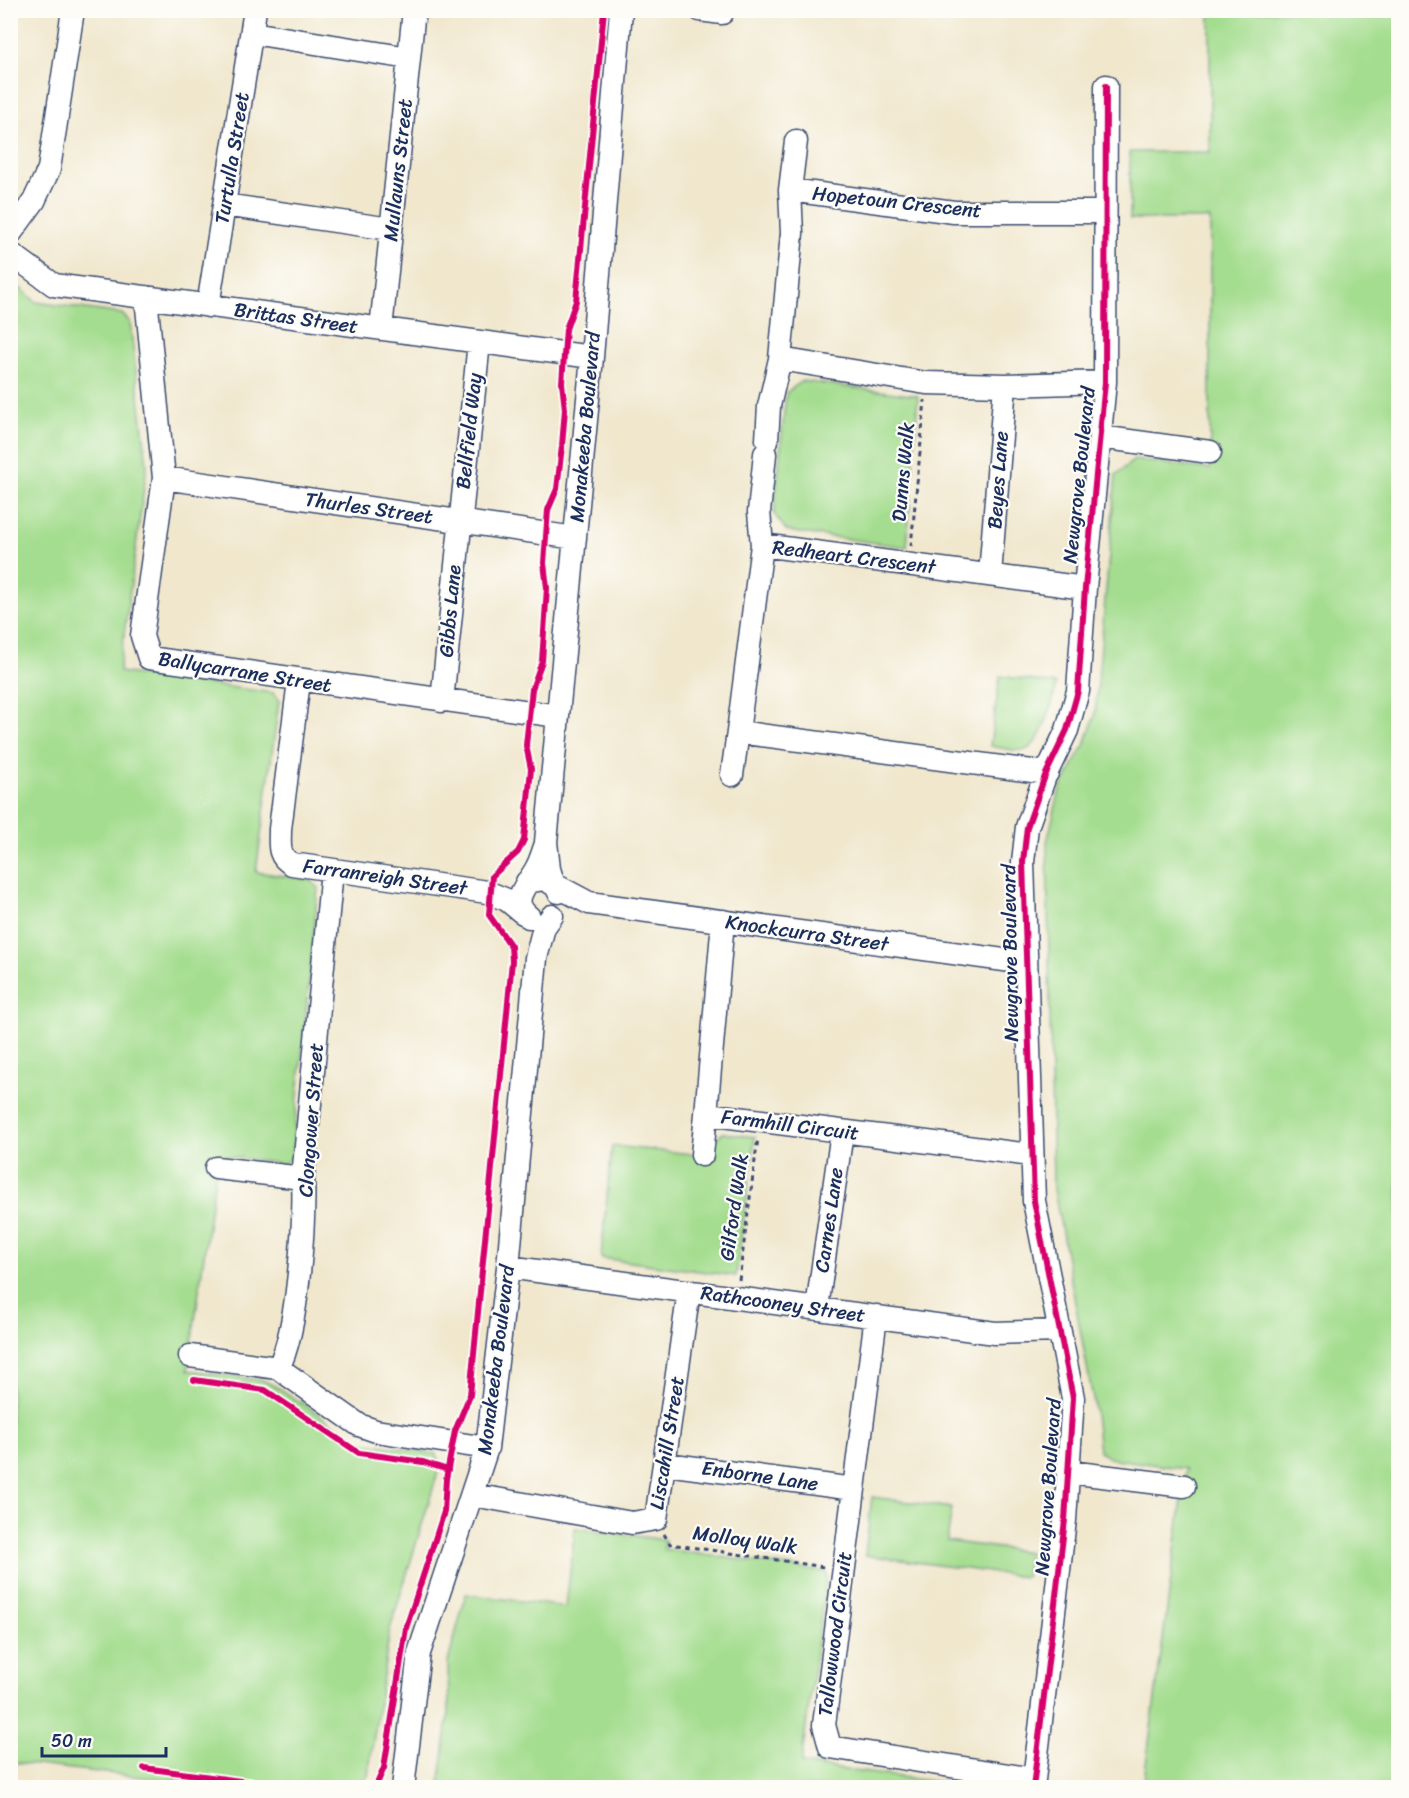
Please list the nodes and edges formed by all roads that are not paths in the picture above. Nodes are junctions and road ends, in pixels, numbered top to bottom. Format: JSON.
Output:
{"nodes":[{"id":1,"x":74,"y":10,"type":"edge"},
{"id":2,"x":255,"y":10,"type":"edge"},
{"id":3,"x":414,"y":10,"type":"edge"},
{"id":4,"x":621,"y":10,"type":"edge"},
{"id":5,"x":252,"y":33,"type":"junction"},
{"id":6,"x":409,"y":58,"type":"junction"},
{"id":7,"x":1106,"y":86,"type":"dead end"},
{"id":8,"x":796,"y":141,"type":"dead end"},
{"id":9,"x":790,"y":190,"type":"junction"},
{"id":10,"x":224,"y":205,"type":"junction"},
{"id":11,"x":1105,"y":212,"type":"junction"},
{"id":12,"x":391,"y":229,"type":"junction"},
{"id":13,"x":10,"y":234,"type":"edge"},
{"id":14,"x":10,"y":253,"type":"edge"},
{"id":15,"x":146,"y":297,"type":"junction"},
{"id":16,"x":208,"y":306,"type":"junction"},
{"id":17,"x":381,"y":329,"type":"junction"},
{"id":18,"x":479,"y":342,"type":"junction"},
{"id":19,"x":592,"y":357,"type":"junction"},
{"id":20,"x":780,"y":359,"type":"junction"},
{"id":21,"x":1105,"y":382,"type":"junction"},
{"id":22,"x":1005,"y":385,"type":"junction"},
{"id":23,"x":1100,"y":437,"type":"junction"},
{"id":24,"x":1210,"y":453,"type":"dead end"},
{"id":25,"x":164,"y":478,"type":"junction"},
{"id":26,"x":458,"y":521,"type":"junction"},
{"id":27,"x":575,"y":538,"type":"junction"},
{"id":28,"x":762,"y":545,"type":"junction"},
{"id":29,"x":990,"y":575,"type":"junction"},
{"id":30,"x":1085,"y":588,"type":"junction"},
{"id":31,"x":299,"y":681,"type":"junction"},
{"id":32,"x":442,"y":701,"type":"junction"},
{"id":33,"x":558,"y":716,"type":"junction"},
{"id":34,"x":738,"y":732,"type":"junction"},
{"id":35,"x":1047,"y":773,"type":"junction"},
{"id":36,"x":732,"y":775,"type":"dead end"},
{"id":37,"x":546,"y":842,"type":"junction"},
{"id":38,"x":332,"y":870,"type":"junction"},
{"id":39,"x":527,"y":883,"type":"junction"},
{"id":40,"x":555,"y":885,"type":"junction"},
{"id":41,"x":487,"y":892,"type":"junction"},
{"id":42,"x":589,"y":903,"type":"junction"},
{"id":43,"x":524,"y":913,"type":"junction"},
{"id":44,"x":552,"y":916,"type":"junction"},
{"id":45,"x":723,"y":921,"type":"junction"},
{"id":46,"x":536,"y":958,"type":"junction"},
{"id":47,"x":1026,"y":963,"type":"junction"},
{"id":48,"x":706,"y":1114,"type":"junction"},
{"id":49,"x":842,"y":1132,"type":"junction"},
{"id":50,"x":702,"y":1155,"type":"dead end"},
{"id":51,"x":1031,"y":1155,"type":"junction"},
{"id":52,"x":216,"y":1168,"type":"dead end"},
{"id":53,"x":303,"y":1178,"type":"junction"},
{"id":54,"x":508,"y":1267,"type":"junction"},
{"id":55,"x":690,"y":1291,"type":"junction"},
{"id":56,"x":817,"y":1308,"type":"junction"},
{"id":57,"x":876,"y":1316,"type":"junction"},
{"id":58,"x":1058,"y":1331,"type":"junction"},
{"id":59,"x":190,"y":1356,"type":"dead end"},
{"id":60,"x":278,"y":1368,"type":"junction"},
{"id":61,"x":487,"y":1448,"type":"junction"},
{"id":62,"x":666,"y":1464,"type":"junction"},
{"id":63,"x":1069,"y":1472,"type":"junction"},
{"id":64,"x":1184,"y":1486,"type":"dead end"},
{"id":65,"x":854,"y":1489,"type":"junction"},
{"id":66,"x":473,"y":1495,"type":"junction"},
{"id":67,"x":1033,"y":1783,"type":"edge"},
{"id":68,"x":403,"y":1788,"type":"edge"}],
"edges":[{"from":1,"to":13,"type":"street"},
{"from":2,"to":5,"type":"street","name":"Turtulla Street"},
{"from":3,"to":6,"type":"street","name":"Mullauns Street"},
{"from":4,"to":19,"type":"street","name":"Monakeeba Boulevard"},
{"from":5,"to":6,"type":"street"},
{"from":5,"to":10,"type":"street","name":"Turtulla Street"},
{"from":6,"to":12,"type":"street","name":"Mullauns Street"},
{"from":7,"to":11,"type":"street","name":"Newgrove Boulevard"},
{"from":8,"to":9,"type":"street"},
{"from":9,"to":11,"type":"street","name":"Hopetoun Crescent"},
{"from":9,"to":20,"type":"street","name":"Hopetoun Crescent"},
{"from":10,"to":12,"type":"street"},
{"from":10,"to":16,"type":"street","name":"Turtulla Street"},
{"from":11,"to":21,"type":"street","name":"Newgrove Boulevard"},
{"from":12,"to":17,"type":"street","name":"Mullauns Street"},
{"from":14,"to":15,"type":"street","name":"Brittas Street"},
{"from":15,"to":16,"type":"street","name":"Brittas Street"},
{"from":15,"to":25,"type":"street","name":"Ballycarrane Street"},
{"from":16,"to":17,"type":"street","name":"Brittas Street"},
{"from":17,"to":18,"type":"street","name":"Brittas Street"},
{"from":18,"to":19,"type":"street","name":"Brittas Street"},
{"from":18,"to":26,"type":"street","name":"Bellfield Way"},
{"from":19,"to":27,"type":"street","name":"Monakeeba Boulevard"},
{"from":20,"to":22,"type":"street"},
{"from":20,"to":28,"type":"street","name":"Hopetoun Crescent"},
{"from":21,"to":22,"type":"street"},
{"from":21,"to":23,"type":"street","name":"Newgrove Boulevard"},
{"from":22,"to":29,"type":"street","name":"Beyes Lane"},
{"from":23,"to":24,"type":"street"},
{"from":23,"to":30,"type":"street","name":"Newgrove Boulevard"},
{"from":25,"to":26,"type":"street","name":"Thurles Street"},
{"from":25,"to":31,"type":"street","name":"Ballycarrane Street"},
{"from":26,"to":27,"type":"street","name":"Thurles Street"},
{"from":26,"to":32,"type":"street","name":"Gibbs Lane"},
{"from":27,"to":33,"type":"street","name":"Monakeeba Boulevard"},
{"from":28,"to":29,"type":"street","name":"Redheart Crescent"},
{"from":28,"to":34,"type":"street","name":"Redheart Crescent"},
{"from":29,"to":30,"type":"street","name":"Redheart Crescent"},
{"from":30,"to":35,"type":"street","name":"Newgrove Boulevard"},
{"from":31,"to":32,"type":"street","name":"Ballycarrane Street"},
{"from":31,"to":38,"type":"street","name":"Farranreigh Street"},
{"from":32,"to":33,"type":"street","name":"Ballycarrane Street"},
{"from":33,"to":37,"type":"street","name":"Monakeeba Boulevard"},
{"from":34,"to":35,"type":"street"},
{"from":34,"to":36,"type":"street","name":"Redheart Crescent"},
{"from":35,"to":47,"type":"street","name":"Newgrove Boulevard"},
{"from":37,"to":39,"type":"street","name":"Monakeeba Boulevard"},
{"from":37,"to":40,"type":"street","name":"Monakeeba Boulevard"},
{"from":38,"to":41,"type":"street","name":"Farranreigh Street"},
{"from":38,"to":53,"type":"street","name":"Clongower Street"},
{"from":39,"to":40,"type":"street"},
{"from":39,"to":41,"type":"street","name":"Farranreigh Street"},
{"from":39,"to":43,"type":"street"},
{"from":40,"to":42,"type":"street","name":"Knockcurra Street"},
{"from":40,"to":44,"type":"street"},
{"from":41,"to":43,"type":"street","name":"Farranreigh Street"},
{"from":42,"to":44,"type":"street","name":"Knockcurra Street"},
{"from":42,"to":45,"type":"street","name":"Knockcurra Street"},
{"from":43,"to":44,"type":"street"},
{"from":43,"to":46,"type":"street","name":"Monakeeba Boulevard"},
{"from":44,"to":46,"type":"street","name":"Monakeeba Boulevard"},
{"from":45,"to":47,"type":"street","name":"Knockcurra Street"},
{"from":45,"to":48,"type":"street","name":"Farmhill Circuit"},
{"from":46,"to":54,"type":"street","name":"Monakeeba Boulevard"},
{"from":47,"to":51,"type":"street","name":"Newgrove Boulevard"},
{"from":48,"to":49,"type":"street","name":"Farmhill Circuit"},
{"from":48,"to":50,"type":"street"},
{"from":49,"to":51,"type":"street","name":"Farmhill Circuit"},
{"from":49,"to":56,"type":"street","name":"Carnes Lane"},
{"from":51,"to":58,"type":"street","name":"Newgrove Boulevard"},
{"from":52,"to":53,"type":"street"},
{"from":53,"to":60,"type":"street","name":"Clongower Street"},
{"from":54,"to":55,"type":"street","name":"Rathcooney Street"},
{"from":54,"to":61,"type":"street","name":"Monakeeba Boulevard"},
{"from":55,"to":56,"type":"street","name":"Rathcooney Street"},
{"from":55,"to":62,"type":"street","name":"Liscahill Street"},
{"from":56,"to":57,"type":"street","name":"Rathcooney Street"},
{"from":57,"to":58,"type":"street","name":"Rathcooney Street"},
{"from":57,"to":65,"type":"street","name":"Tallowwood Circuit"},
{"from":58,"to":63,"type":"street","name":"Newgrove Boulevard"},
{"from":59,"to":60,"type":"street"},
{"from":60,"to":61,"type":"street"},
{"from":61,"to":66,"type":"street","name":"Monakeeba Boulevard"},
{"from":62,"to":65,"type":"street","name":"Enborne Lane"},
{"from":62,"to":66,"type":"street","name":"Liscahill Street"},
{"from":63,"to":64,"type":"street"},
{"from":63,"to":67,"type":"street","name":"Newgrove Boulevard"},
{"from":65,"to":67,"type":"street","name":"Tallowwood Circuit"},
{"from":66,"to":68,"type":"street","name":"Monakeeba Boulevard"}]}
